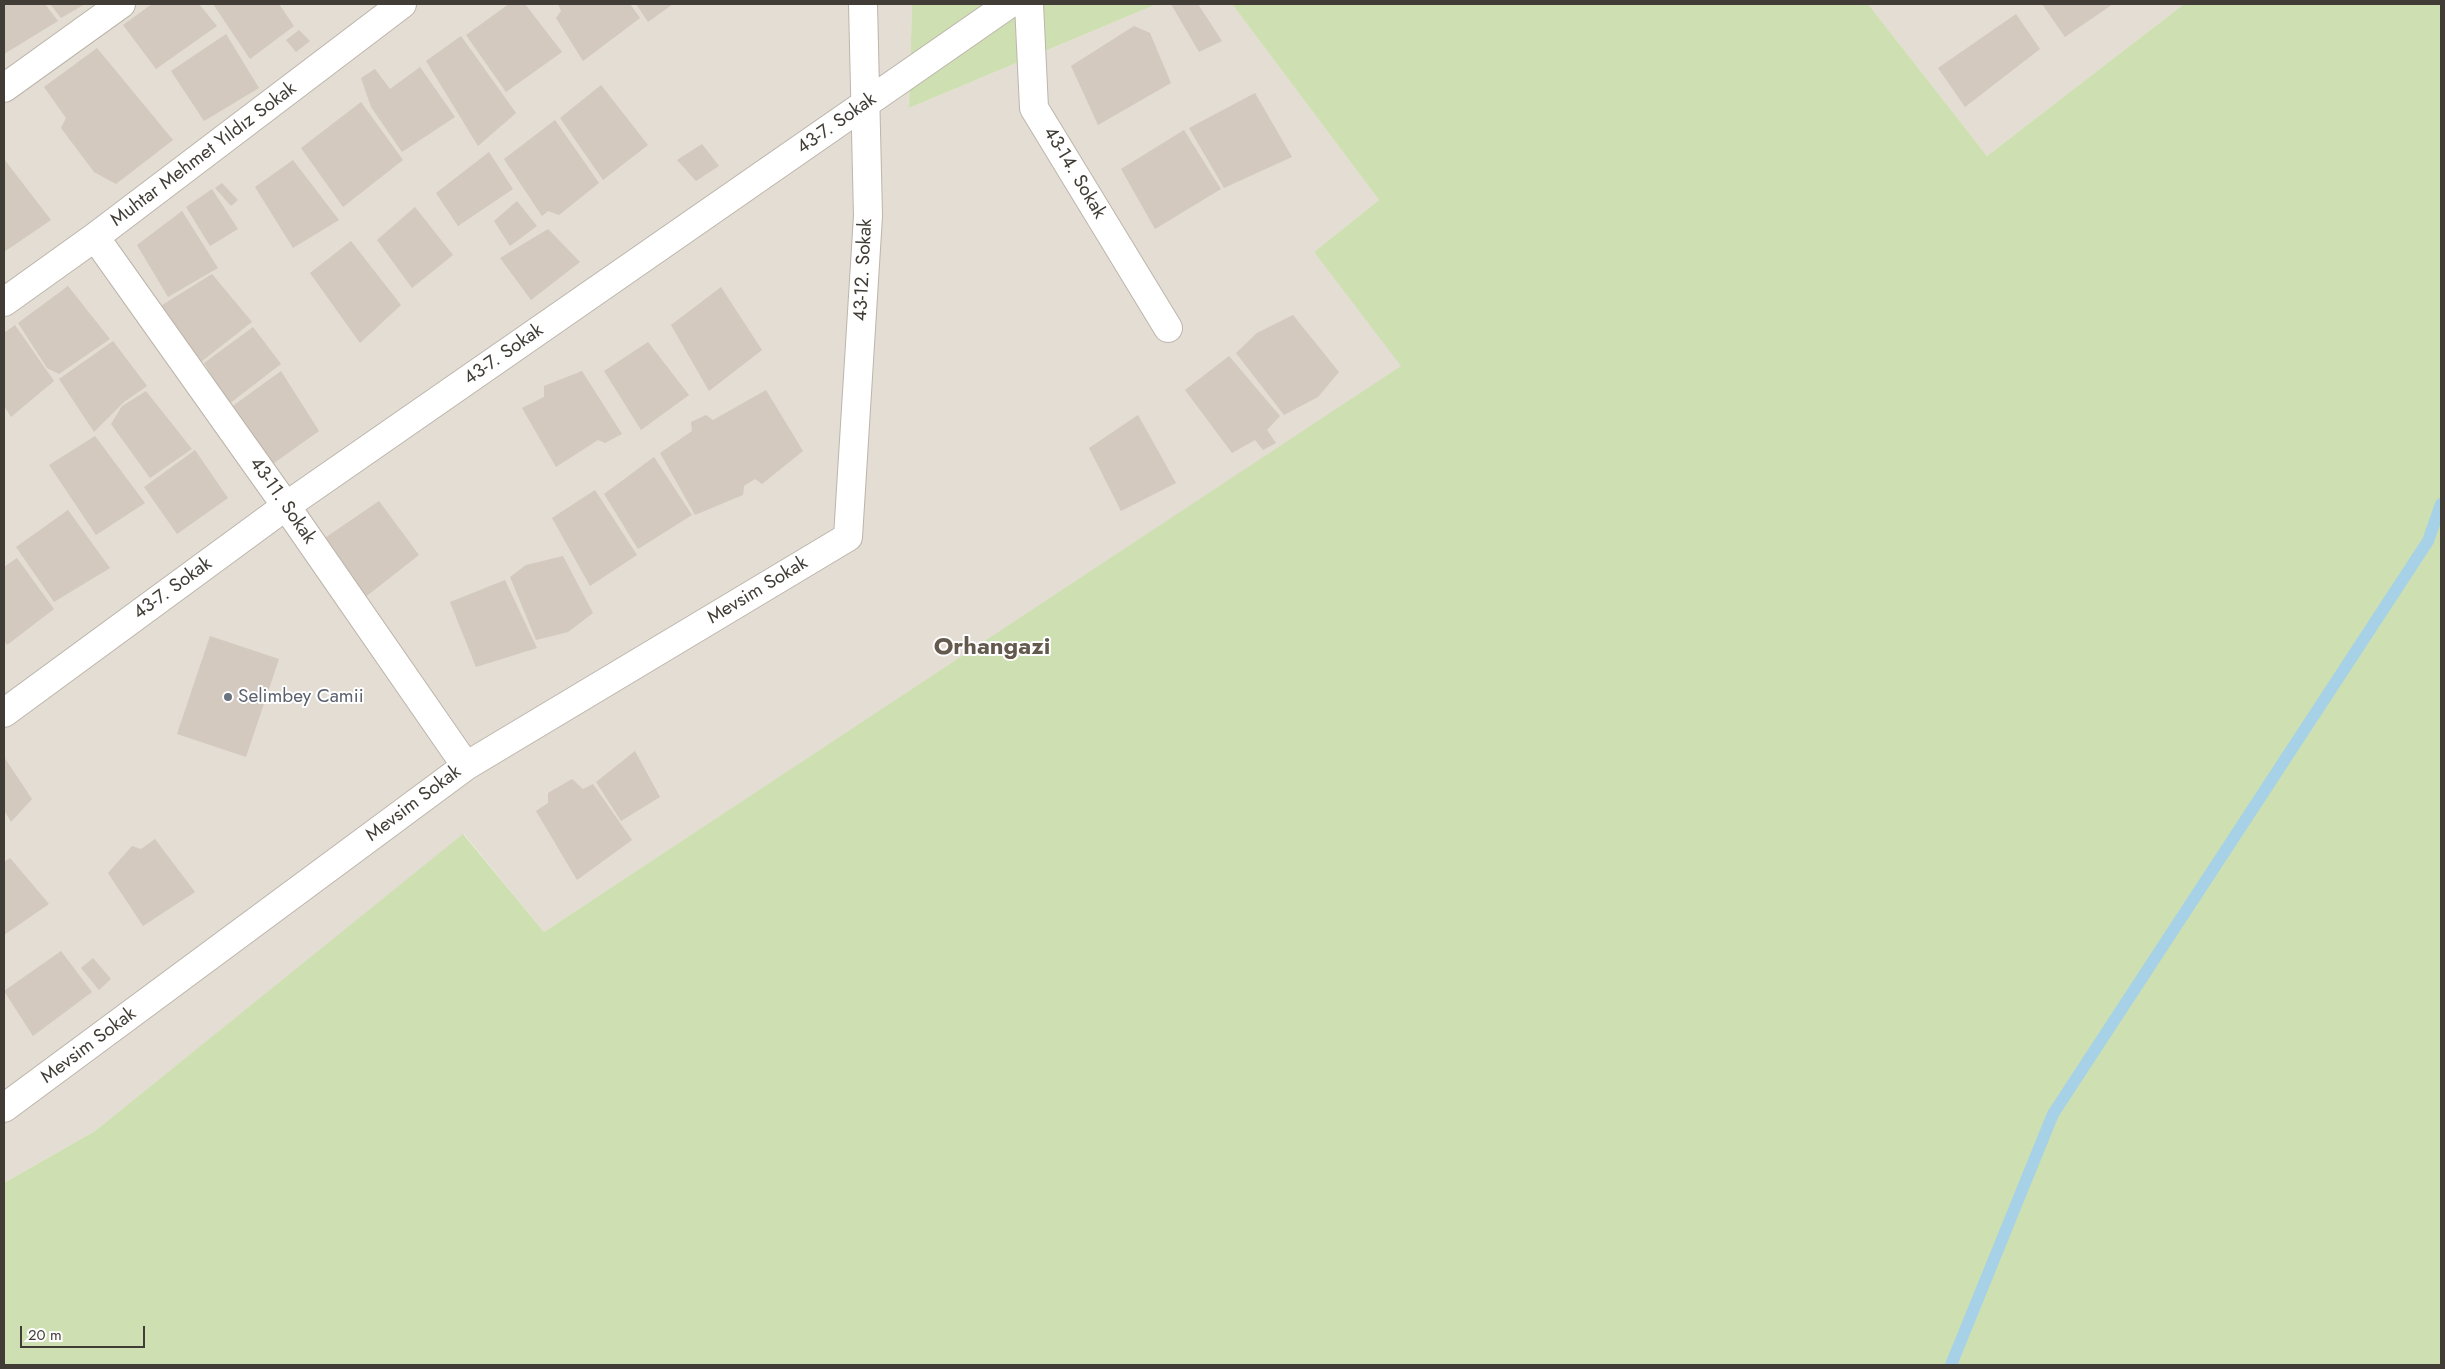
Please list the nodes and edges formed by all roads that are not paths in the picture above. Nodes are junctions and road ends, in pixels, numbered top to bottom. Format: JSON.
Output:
{"nodes":[{"id":1,"x":122,"y":4,"type":"edge"},
{"id":2,"x":402,"y":4,"type":"edge"},
{"id":3,"x":863,"y":4,"type":"edge"},
{"id":4,"x":1009,"y":4,"type":"edge"},
{"id":5,"x":1029,"y":4,"type":"edge"},
{"id":6,"x":4,"y":88,"type":"edge"},
{"id":7,"x":865,"y":104,"type":"junction"},
{"id":8,"x":95,"y":237,"type":"junction"},
{"id":9,"x":4,"y":302,"type":"edge"},
{"id":10,"x":1168,"y":328,"type":"dead end"},
{"id":11,"x":286,"y":506,"type":"junction"},
{"id":12,"x":848,"y":537,"type":"joint"},
{"id":13,"x":4,"y":713,"type":"edge"},
{"id":14,"x":466,"y":766,"type":"junction"},
{"id":15,"x":6,"y":1101,"type":"edge"}],
"edges":[{"from":1,"to":6,"type":"street"},
{"from":2,"to":8,"type":"street","name":"Muhtar Mehmet Yıldız Sokak"},
{"from":3,"to":7,"type":"street","name":"43-12. Sokak"},
{"from":4,"to":7,"type":"street","name":"43-7. Sokak"},
{"from":5,"to":10,"type":"street","name":"43-14. Sokak"},
{"from":7,"to":11,"type":"street","name":"43-7. Sokak"},
{"from":7,"to":12,"type":"street","name":"43-12. Sokak"},
{"from":8,"to":9,"type":"street","name":"Muhtar Mehmet Yıldız Sokak"},
{"from":8,"to":11,"type":"street","name":"43-11. Sokak"},
{"from":11,"to":13,"type":"street","name":"43-7. Sokak"},
{"from":11,"to":14,"type":"street","name":"43-11. Sokak"},
{"from":12,"to":14,"type":"street","name":"Mevsim Sokak"},
{"from":14,"to":15,"type":"street","name":"Mevsim Sokak"}]}
